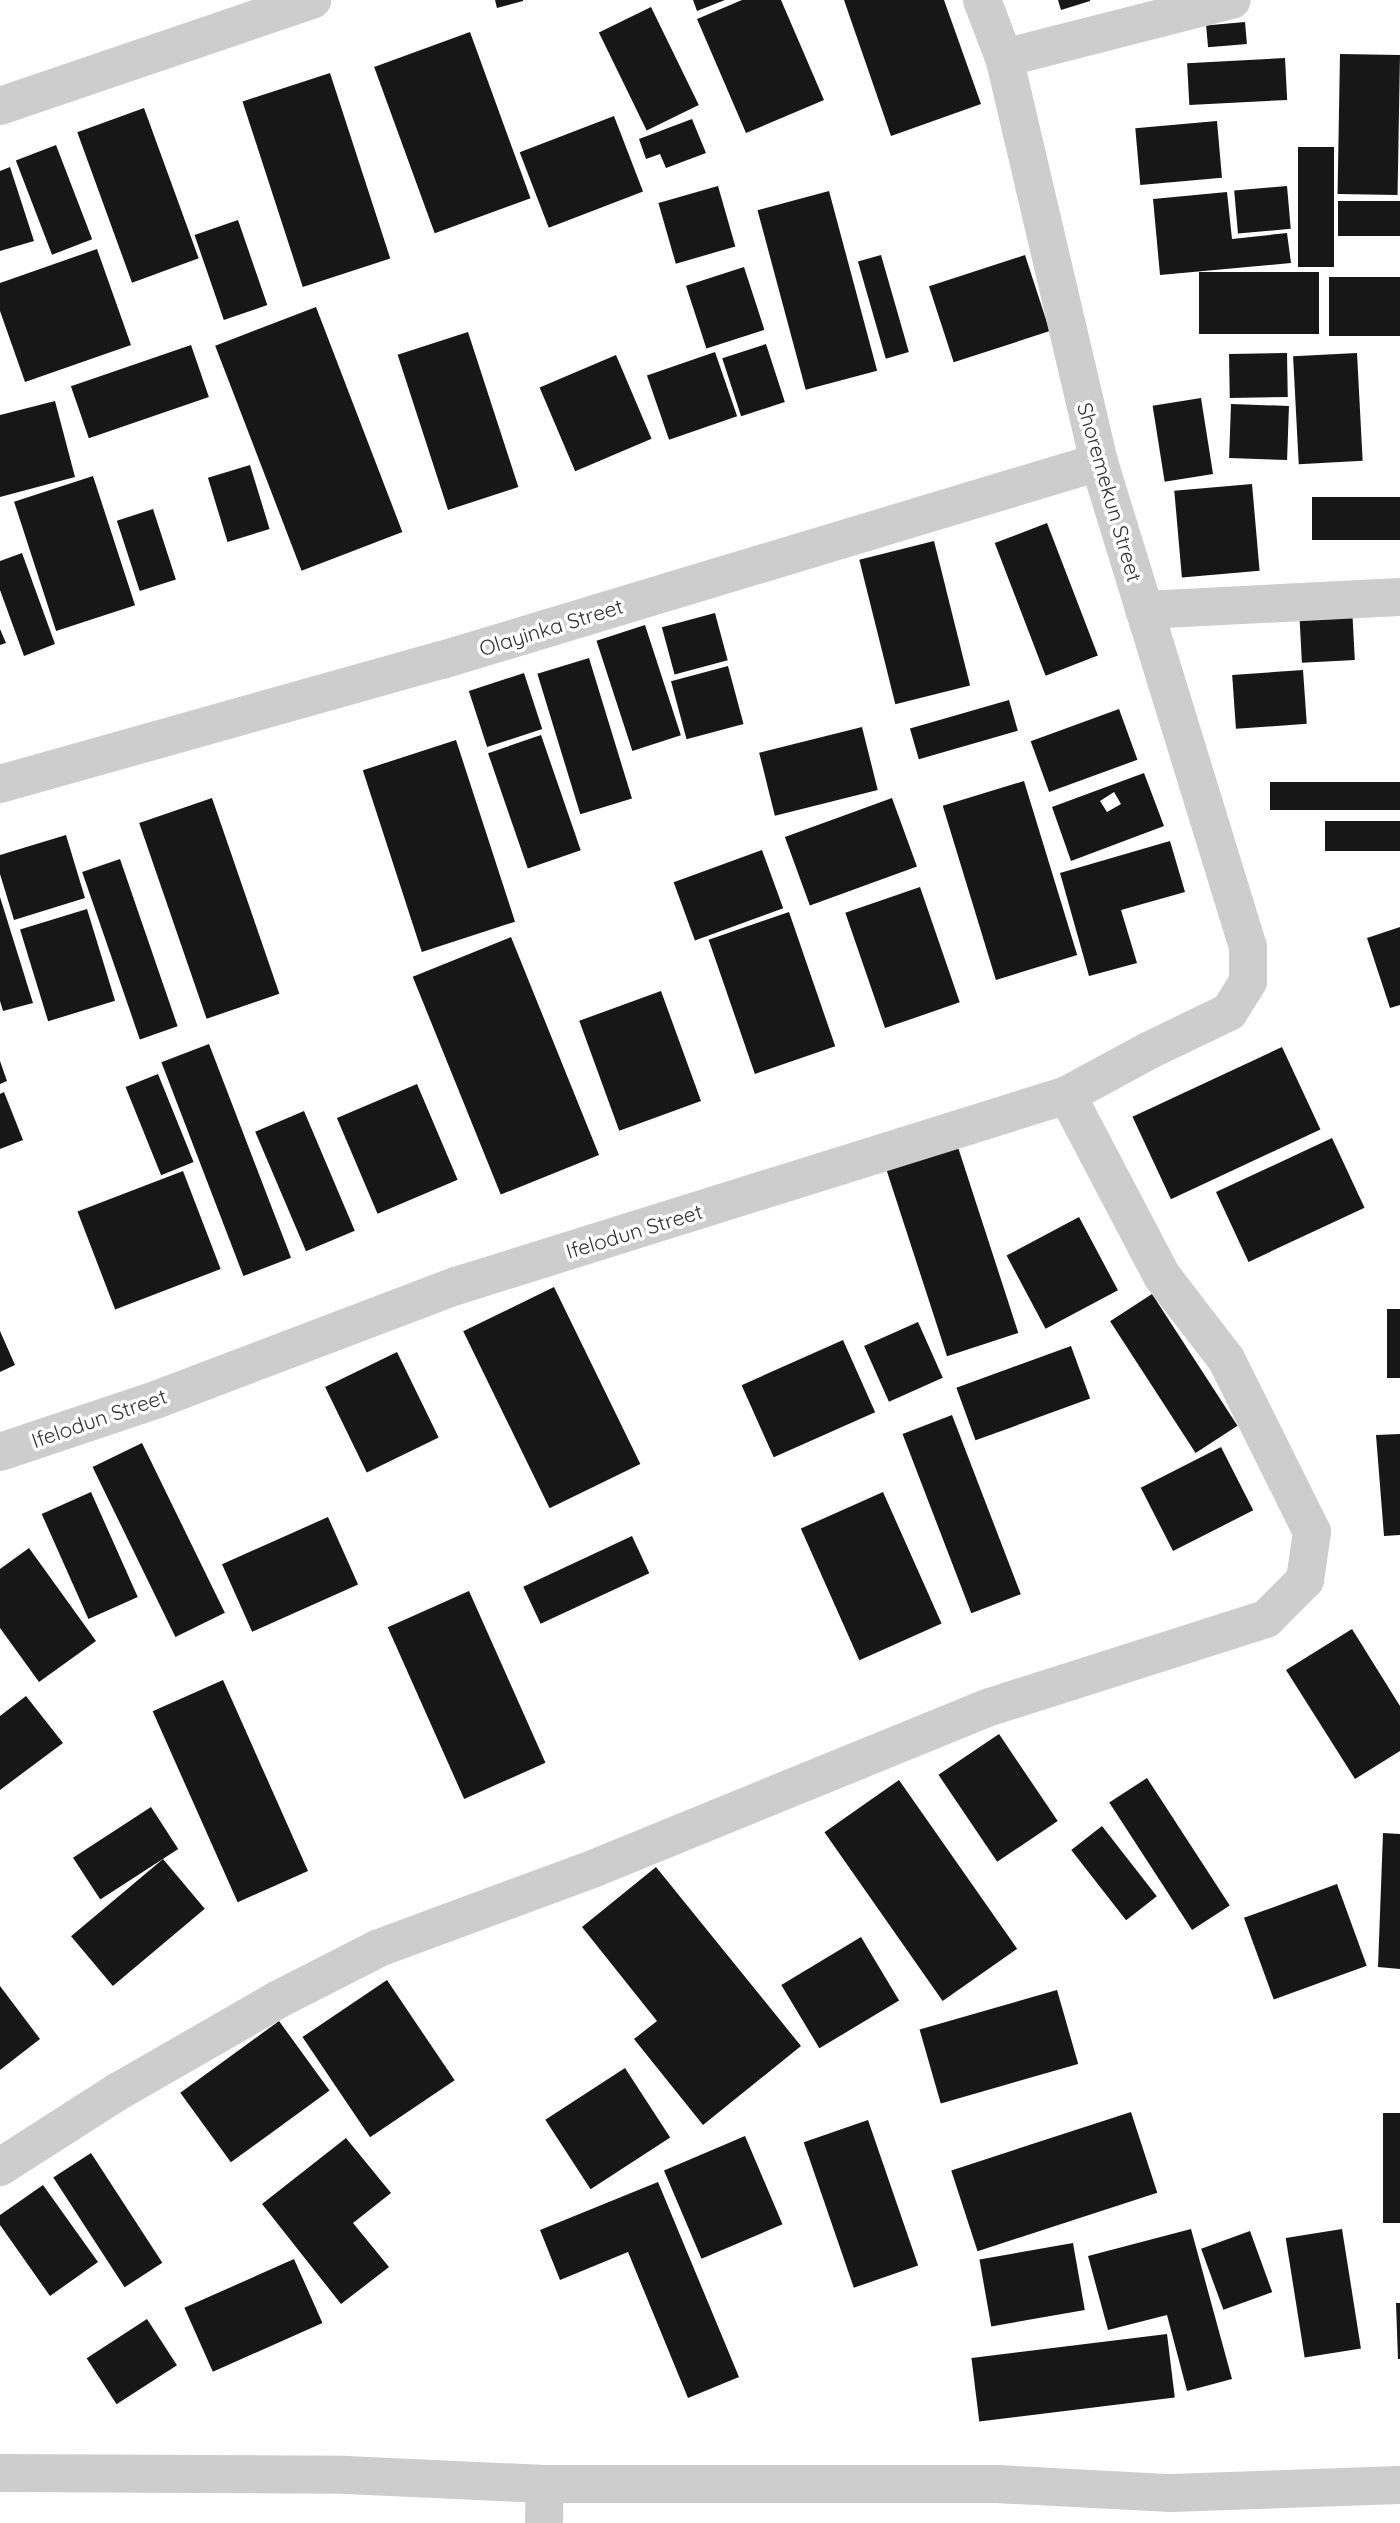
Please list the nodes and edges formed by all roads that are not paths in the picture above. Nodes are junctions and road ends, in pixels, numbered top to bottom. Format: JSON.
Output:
{"nodes":[{"id":1,"x":982,"y":0,"type":"edge"},
{"id":2,"x":1232,"y":0,"type":"edge"},
{"id":3,"x":292,"y":3,"type":"edge"},
{"id":4,"x":1004,"y":58,"type":"junction"},
{"id":5,"x":0,"y":106,"type":"edge"},
{"id":6,"x":1099,"y":462,"type":"junction"},
{"id":7,"x":1400,"y":597,"type":"edge"},
{"id":8,"x":1144,"y":610,"type":"junction"},
{"id":9,"x":0,"y":784,"type":"edge"},
{"id":10,"x":1248,"y":981,"type":"joint"},
{"id":11,"x":1067,"y":1095,"type":"junction"},
{"id":12,"x":0,"y":1452,"type":"edge"},
{"id":13,"x":0,"y":2167,"type":"edge"},
{"id":14,"x":0,"y":2473,"type":"edge"},
{"id":15,"x":545,"y":2484,"type":"junction"},
{"id":16,"x":1400,"y":2485,"type":"edge"},
{"id":17,"x":1172,"y":2508,"type":"edge"},
{"id":18,"x":544,"y":2523,"type":"edge"}],
"edges":[{"from":1,"to":4,"type":"street","name":"Shoremekun Street"},
{"from":2,"to":4,"type":"street"},
{"from":3,"to":5,"type":"street"},
{"from":4,"to":6,"type":"street","name":"Shoremekun Street"},
{"from":6,"to":8,"type":"street","name":"Shoremekun Street"},
{"from":6,"to":9,"type":"street","name":"Olayinka Street"},
{"from":7,"to":8,"type":"street"},
{"from":8,"to":10,"type":"street","name":"Shoremekun Street"},
{"from":10,"to":11,"type":"street","name":"Ifelodun Street"},
{"from":11,"to":12,"type":"street","name":"Ifelodun Street"},
{"from":11,"to":13,"type":"street"},
{"from":14,"to":15,"type":"street"},
{"from":15,"to":17,"type":"street"},
{"from":15,"to":18,"type":"street"},
{"from":16,"to":17,"type":"street"}]}
